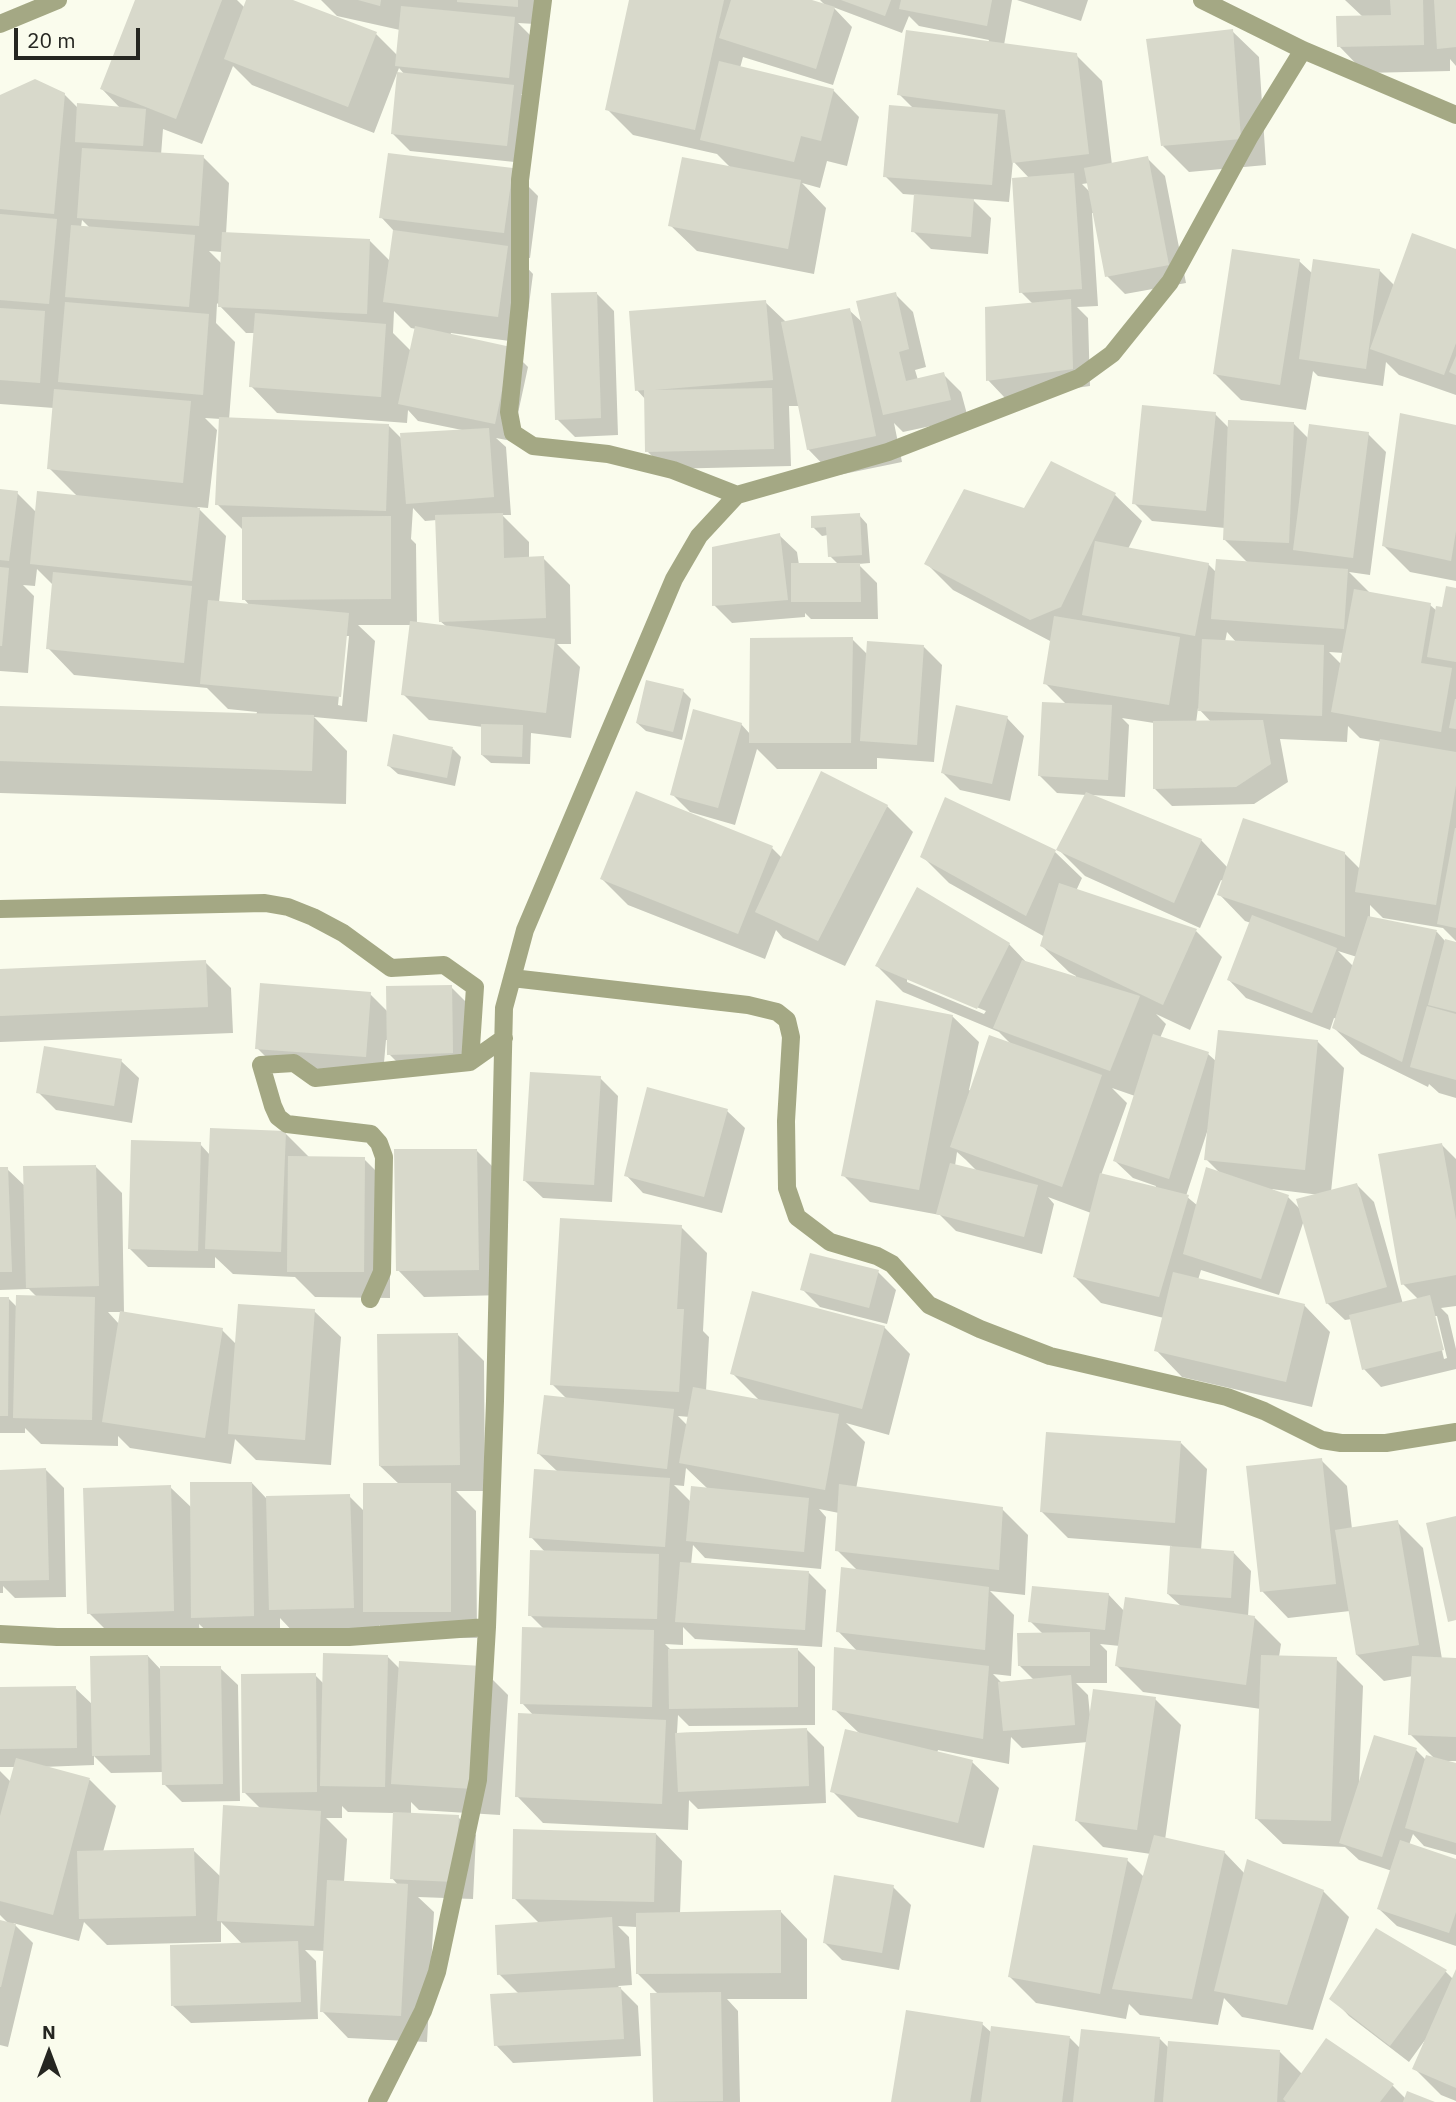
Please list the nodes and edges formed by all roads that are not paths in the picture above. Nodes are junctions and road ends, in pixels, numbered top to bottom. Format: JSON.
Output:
{"nodes":[{"id":1,"x":58,"y":0,"type":"edge"},
{"id":2,"x":543,"y":0,"type":"edge"},
{"id":3,"x":1202,"y":0,"type":"edge"},
{"id":4,"x":0,"y":24,"type":"edge"},
{"id":5,"x":1303,"y":50,"type":"junction"},
{"id":6,"x":1456,"y":115,"type":"edge"},
{"id":7,"x":737,"y":495,"type":"junction"},
{"id":8,"x":0,"y":909,"type":"edge"},
{"id":9,"x":512,"y":978,"type":"junction"},
{"id":10,"x":504,"y":1038,"type":"junction"},
{"id":11,"x":470,"y":1062,"type":"junction"},
{"id":12,"x":370,"y":1299,"type":"dead end"},
{"id":13,"x":1456,"y":1432,"type":"edge"},
{"id":14,"x":487,"y":1627,"type":"junction"},
{"id":15,"x":0,"y":1634,"type":"edge"},
{"id":16,"x":377,"y":2102,"type":"edge"}],
"edges":[{"from":1,"to":4,"type":"street"},
{"from":2,"to":7,"type":"street"},
{"from":3,"to":5,"type":"street"},
{"from":5,"to":6,"type":"street"},
{"from":5,"to":7,"type":"street"},
{"from":7,"to":9,"type":"street"},
{"from":8,"to":11,"type":"street"},
{"from":9,"to":10,"type":"street"},
{"from":9,"to":13,"type":"street"},
{"from":10,"to":11,"type":"street"},
{"from":10,"to":14,"type":"street"},
{"from":11,"to":12,"type":"street"},
{"from":14,"to":15,"type":"street"},
{"from":14,"to":16,"type":"street"}]}
